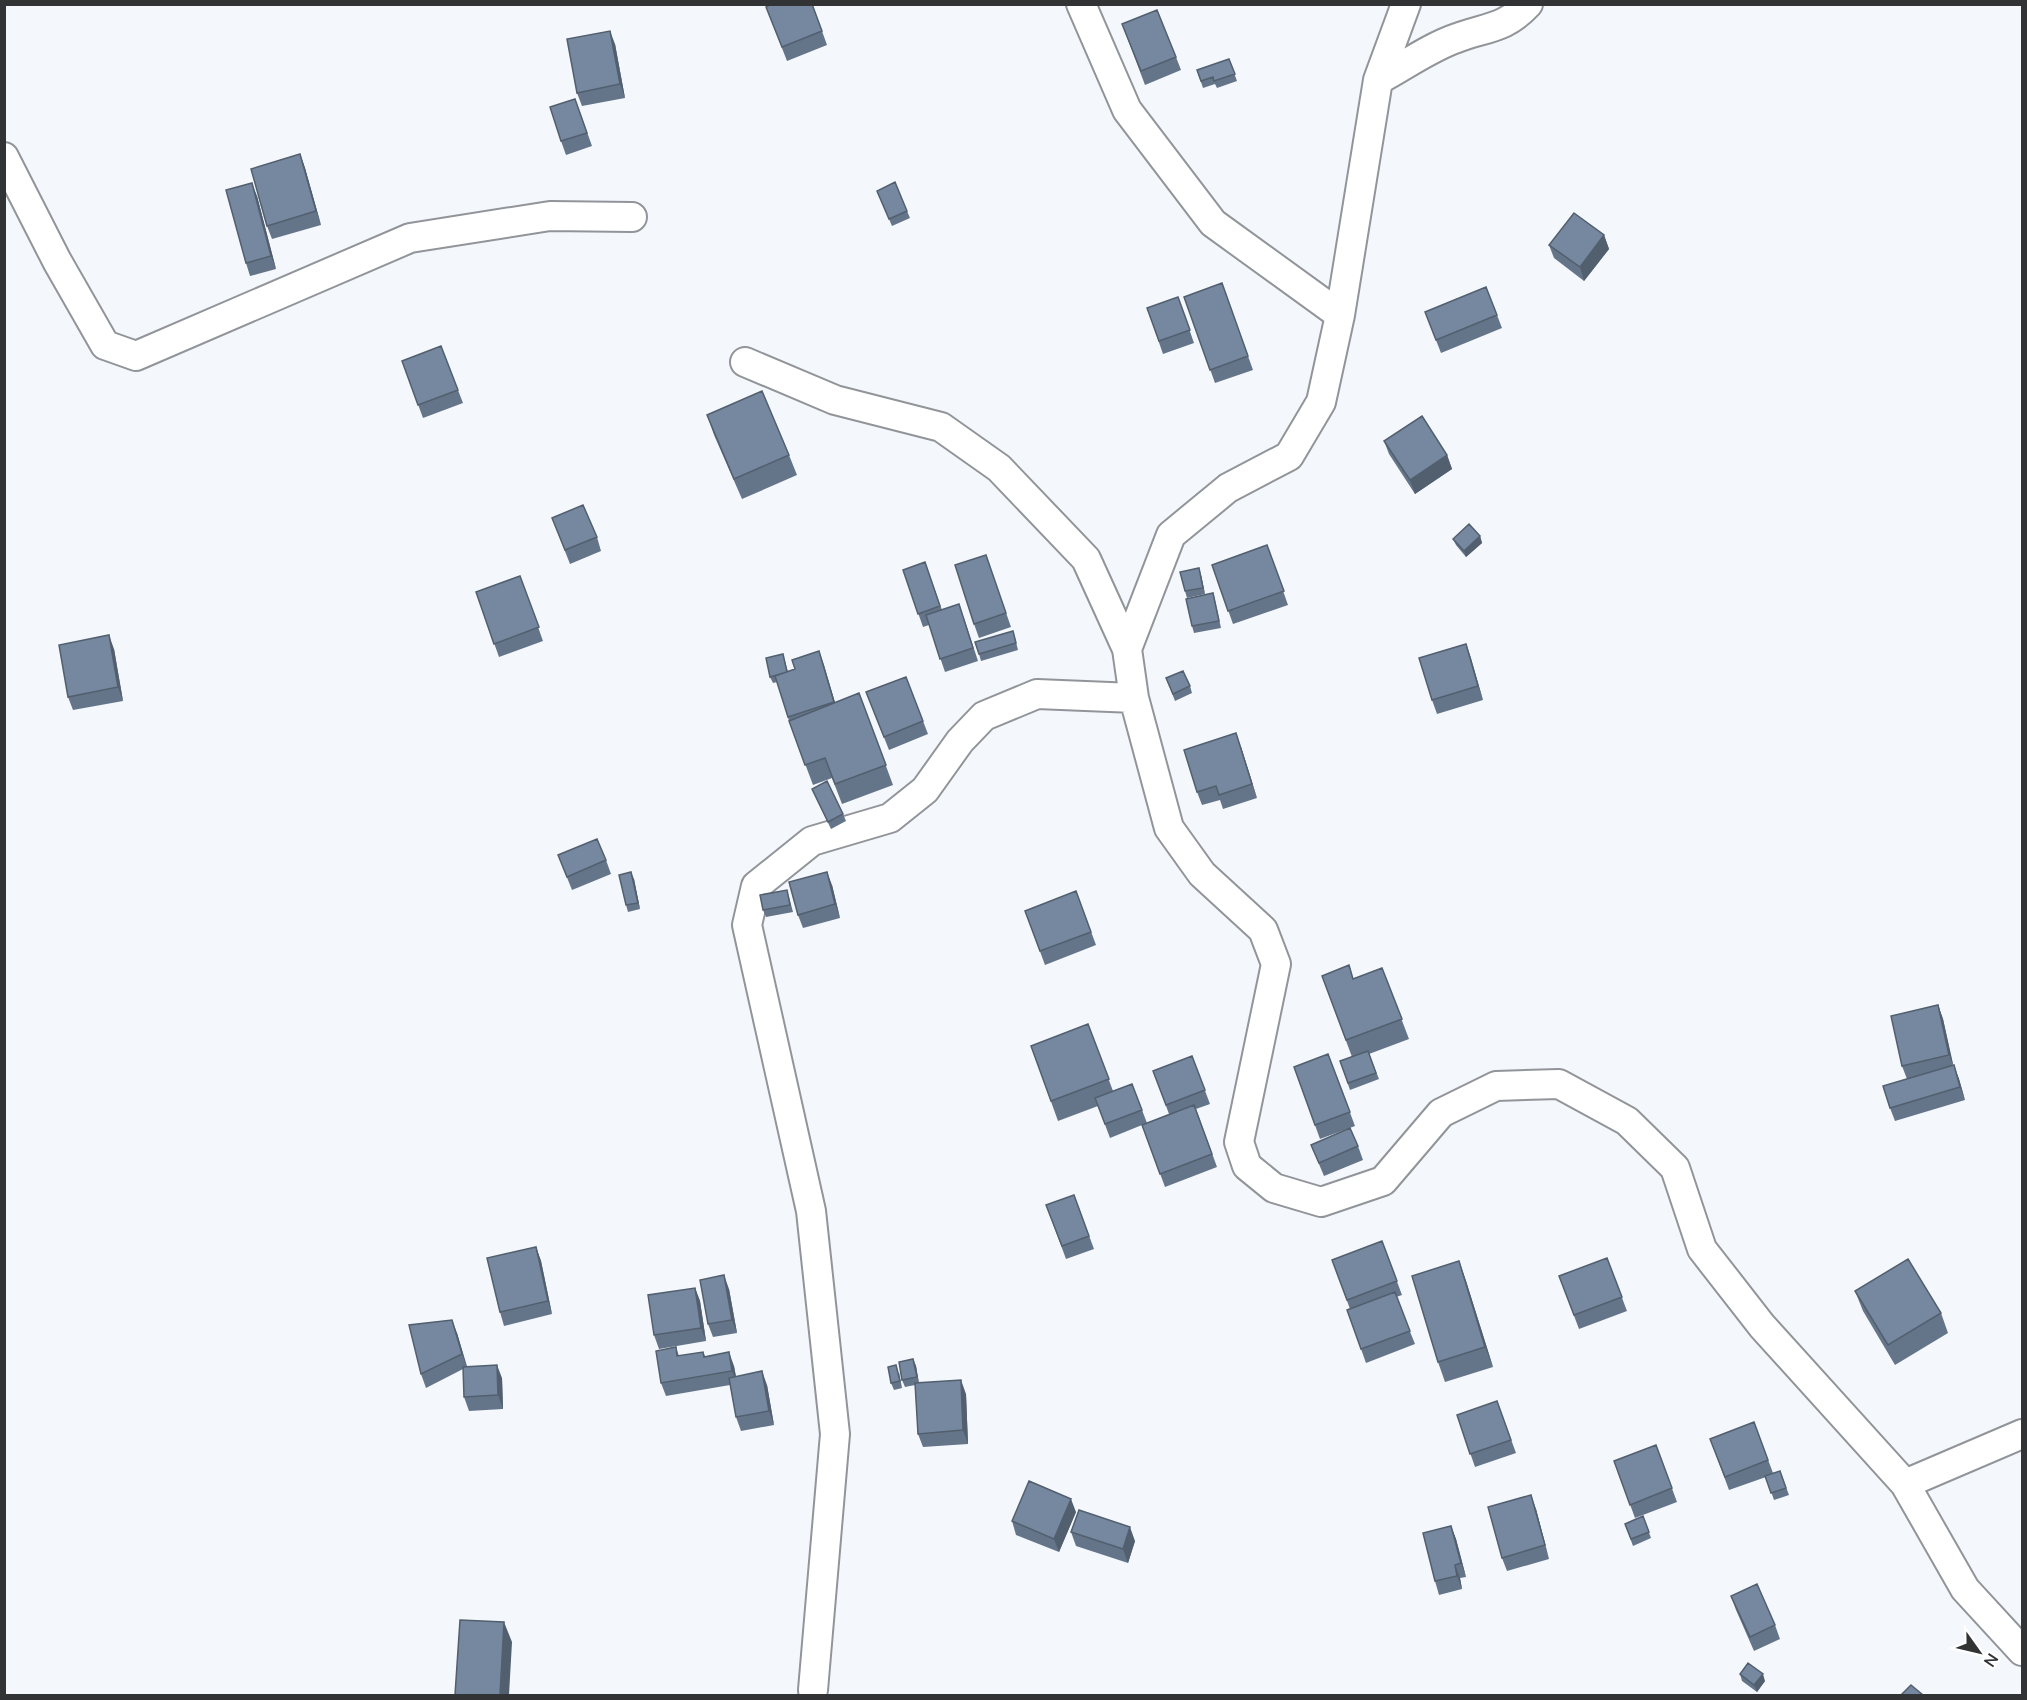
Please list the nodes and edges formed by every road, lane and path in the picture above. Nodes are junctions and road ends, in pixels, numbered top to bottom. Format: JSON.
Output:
{"nodes":[{"id":1,"x":1081,"y":4,"type":"edge"},
{"id":2,"x":1406,"y":4,"type":"edge"},
{"id":3,"x":1528,"y":4,"type":"edge"},
{"id":4,"x":1378,"y":80,"type":"junction"},
{"id":5,"x":4,"y":157,"type":"edge"},
{"id":6,"x":632,"y":217,"type":"dead end"},
{"id":7,"x":1340,"y":315,"type":"junction"},
{"id":8,"x":745,"y":362,"type":"dead end"},
{"id":9,"x":1127,"y":649,"type":"junction"},
{"id":10,"x":1134,"y":698,"type":"junction"},
{"id":11,"x":2022,"y":1434,"type":"edge"},
{"id":12,"x":1905,"y":1484,"type":"junction"},
{"id":13,"x":2022,"y":1651,"type":"edge"},
{"id":14,"x":813,"y":1690,"type":"dead end"}],
"edges":[{"from":1,"to":7,"type":"street"},
{"from":2,"to":4,"type":"street"},
{"from":3,"to":4,"type":"street"},
{"from":4,"to":7,"type":"street"},
{"from":5,"to":6,"type":"street"},
{"from":7,"to":9,"type":"street"},
{"from":8,"to":9,"type":"street"},
{"from":9,"to":10,"type":"street"},
{"from":10,"to":12,"type":"street"},
{"from":10,"to":14,"type":"street"},
{"from":11,"to":12,"type":"street"},
{"from":12,"to":13,"type":"street"}]}
